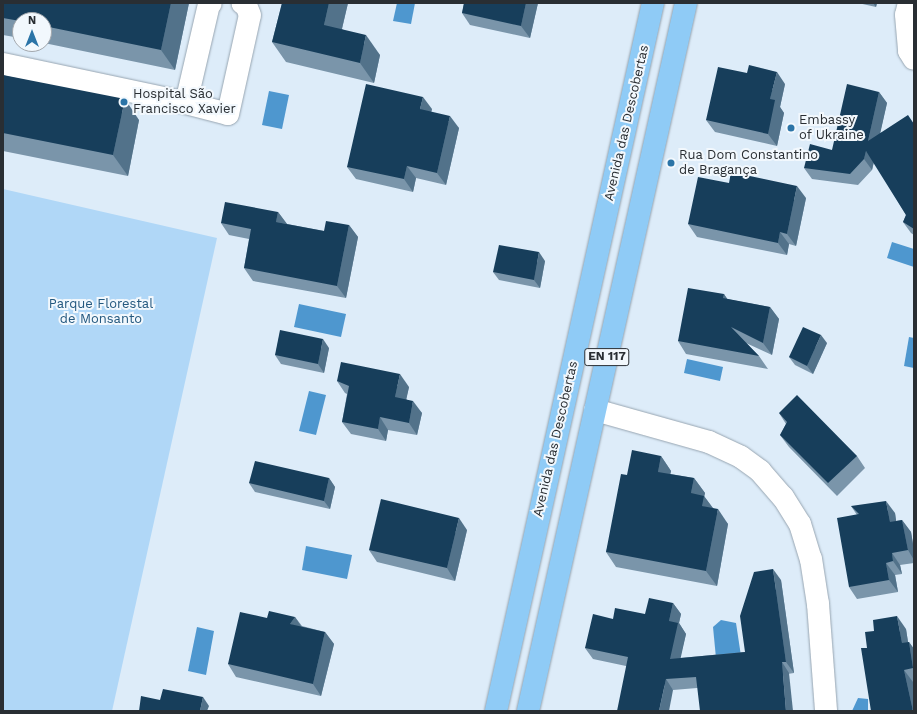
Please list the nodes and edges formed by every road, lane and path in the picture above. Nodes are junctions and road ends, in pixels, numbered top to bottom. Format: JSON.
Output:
{"nodes":[{"id":1,"x":211,"y":3,"type":"edge"},
{"id":2,"x":242,"y":3,"type":"edge"},
{"id":3,"x":653,"y":3,"type":"edge"},
{"id":4,"x":686,"y":3,"type":"edge"},
{"id":5,"x":909,"y":3,"type":"edge"},
{"id":6,"x":914,"y":59,"type":"edge"},
{"id":7,"x":3,"y":64,"type":"edge"},
{"id":8,"x":186,"y":103,"type":"junction"},
{"id":9,"x":595,"y":410,"type":"junction"},
{"id":10,"x":496,"y":711,"type":"edge"},
{"id":11,"x":528,"y":711,"type":"edge"},
{"id":12,"x":826,"y":711,"type":"edge"}],
"edges":[{"from":1,"to":8,"type":"street"},
{"from":2,"to":8,"type":"street"},
{"from":3,"to":10,"type":"main road","name":"Avenida das Descobertas"},
{"from":4,"to":9,"type":"main road","number":"EN 117"},
{"from":5,"to":6,"type":"street"},
{"from":7,"to":8,"type":"street"},
{"from":9,"to":11,"type":"main road","number":"EN 117"},
{"from":9,"to":12,"type":"street"}]}
